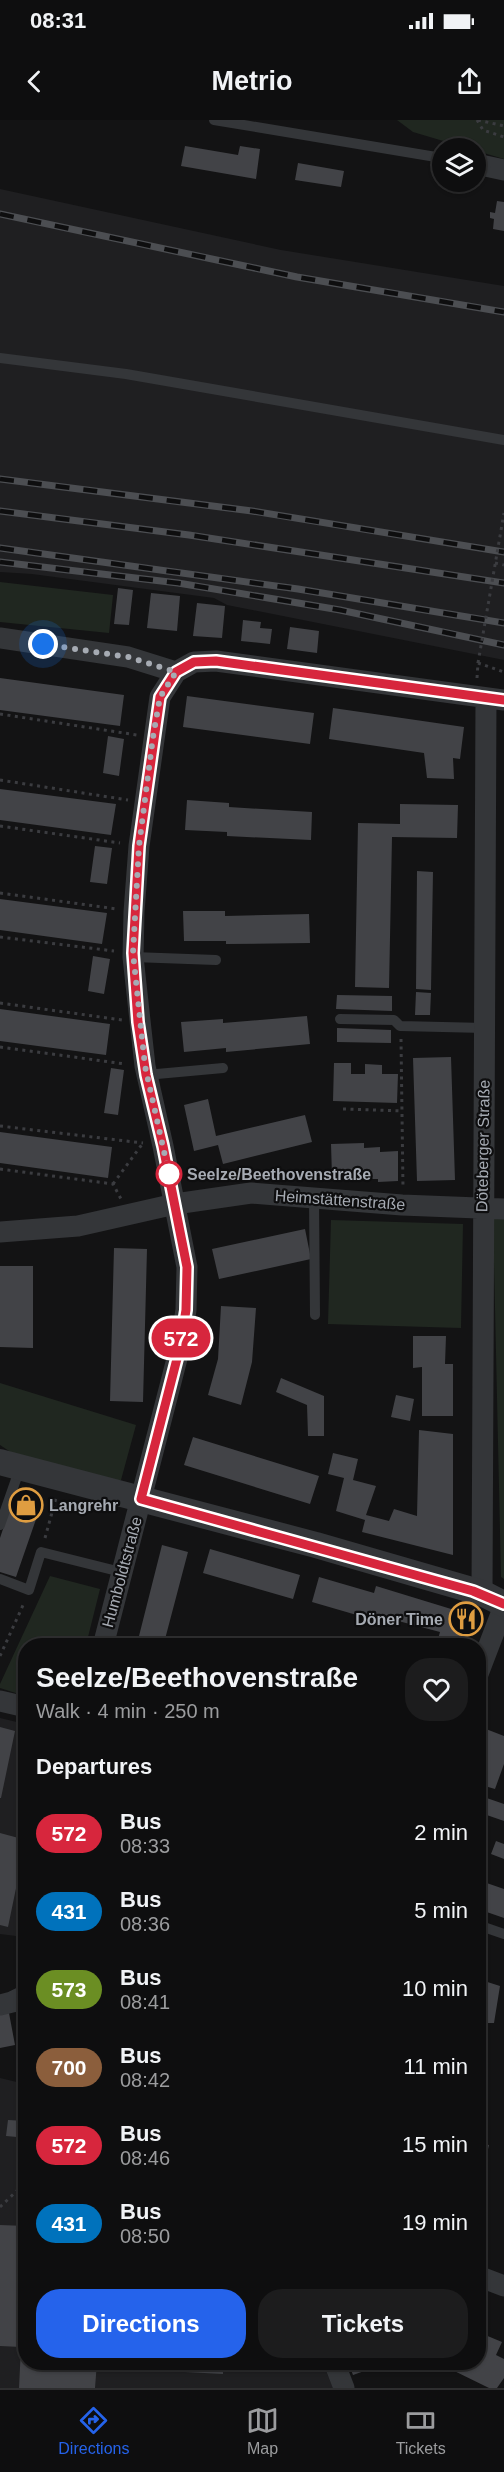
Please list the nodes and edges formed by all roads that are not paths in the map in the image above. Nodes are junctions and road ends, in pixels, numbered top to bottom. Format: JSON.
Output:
{"nodes":[{"id":1,"x":214,"y":120,"type":"edge"},
{"id":2,"x":432,"y":156,"type":"edge"},
{"id":3,"x":486,"y":166,"type":"edge"},
{"id":4,"x":504,"y":170,"type":"edge"},
{"id":5,"x":0,"y":358,"type":"edge"},
{"id":6,"x":504,"y":441,"type":"edge"},
{"id":7,"x":0,"y":638,"type":"edge"},
{"id":8,"x":176,"y":672,"type":"junction"},
{"id":9,"x":495,"y":699,"type":"edge"},
{"id":10,"x":133,"y":955,"type":"junction"},
{"id":11,"x":216,"y":960,"type":"dead end"},
{"id":12,"x":340,"y":1019,"type":"dead end"},
{"id":13,"x":485,"y":1028,"type":"junction"},
{"id":14,"x":223,"y":1068,"type":"dead end"},
{"id":15,"x":145,"y":1071,"type":"junction"},
{"id":16,"x":314,"y":1198,"type":"junction"},
{"id":17,"x":175,"y":1204,"type":"junction"},
{"id":18,"x":482,"y":1209,"type":"junction"},
{"id":19,"x":504,"y":1209,"type":"edge"},
{"id":20,"x":0,"y":1232,"type":"edge"},
{"id":21,"x":315,"y":1315,"type":"dead end"},
{"id":22,"x":10,"y":1465,"type":"edge"},
{"id":23,"x":141,"y":1499,"type":"junction"},
{"id":24,"x":0,"y":1525,"type":"edge"},
{"id":25,"x":121,"y":1572,"type":"junction"},
{"id":26,"x":0,"y":1579,"type":"edge"},
{"id":27,"x":497,"y":1601,"type":"edge"},
{"id":28,"x":104,"y":1638,"type":"edge"},
{"id":29,"x":486,"y":1643,"type":"edge"},
{"id":30,"x":0,"y":1701,"type":"edge"},
{"id":31,"x":18,"y":1705,"type":"edge"},
{"id":32,"x":486,"y":1928,"type":"edge"},
{"id":33,"x":504,"y":1934,"type":"edge"},
{"id":34,"x":18,"y":1999,"type":"edge"},
{"id":35,"x":0,"y":2005,"type":"edge"},
{"id":36,"x":486,"y":2279,"type":"edge"},
{"id":37,"x":504,"y":2286,"type":"edge"},
{"id":38,"x":337,"y":2370,"type":"edge"},
{"id":39,"x":344,"y":2388,"type":"edge"}],
"edges":[{"from":1,"to":2,"type":"lane"},
{"from":3,"to":4,"type":"street"},
{"from":5,"to":6,"type":"lane"},
{"from":7,"to":8,"type":"street"},
{"from":8,"to":9,"type":"street"},
{"from":8,"to":10,"type":"street","name":"Humboldtstraße"},
{"from":9,"to":13,"type":"street","name":"Döteberger Straße"},
{"from":10,"to":11,"type":"lane"},
{"from":10,"to":15,"type":"street","name":"Humboldtstraße"},
{"from":12,"to":13,"type":"lane"},
{"from":13,"to":18,"type":"street","name":"Döteberger Straße"},
{"from":14,"to":15,"type":"lane"},
{"from":15,"to":17,"type":"street","name":"Humboldtstraße"},
{"from":16,"to":17,"type":"street","name":"Heimstättenstraße"},
{"from":16,"to":18,"type":"street","name":"Heimstättenstraße"},
{"from":16,"to":21,"type":"lane"},
{"from":17,"to":20,"type":"street","name":"Heimstättenstraße"},
{"from":17,"to":23,"type":"street","name":"Humboldtstraße"},
{"from":18,"to":19,"type":"street","name":"Heimstättenstraße"},
{"from":18,"to":27,"type":"street","name":"Döteberger Straße"},
{"from":22,"to":23,"type":"street"},
{"from":22,"to":24,"type":"lane"},
{"from":23,"to":25,"type":"street","name":"Humboldtstraße"},
{"from":23,"to":27,"type":"street"},
{"from":25,"to":26,"type":"lane"},
{"from":25,"to":28,"type":"street","name":"Humboldtstraße"},
{"from":27,"to":29,"type":"street"},
{"from":30,"to":31,"type":"street"},
{"from":32,"to":33,"type":"lane"},
{"from":34,"to":35,"type":"street"},
{"from":36,"to":37,"type":"street"},
{"from":38,"to":39,"type":"street"}]}
